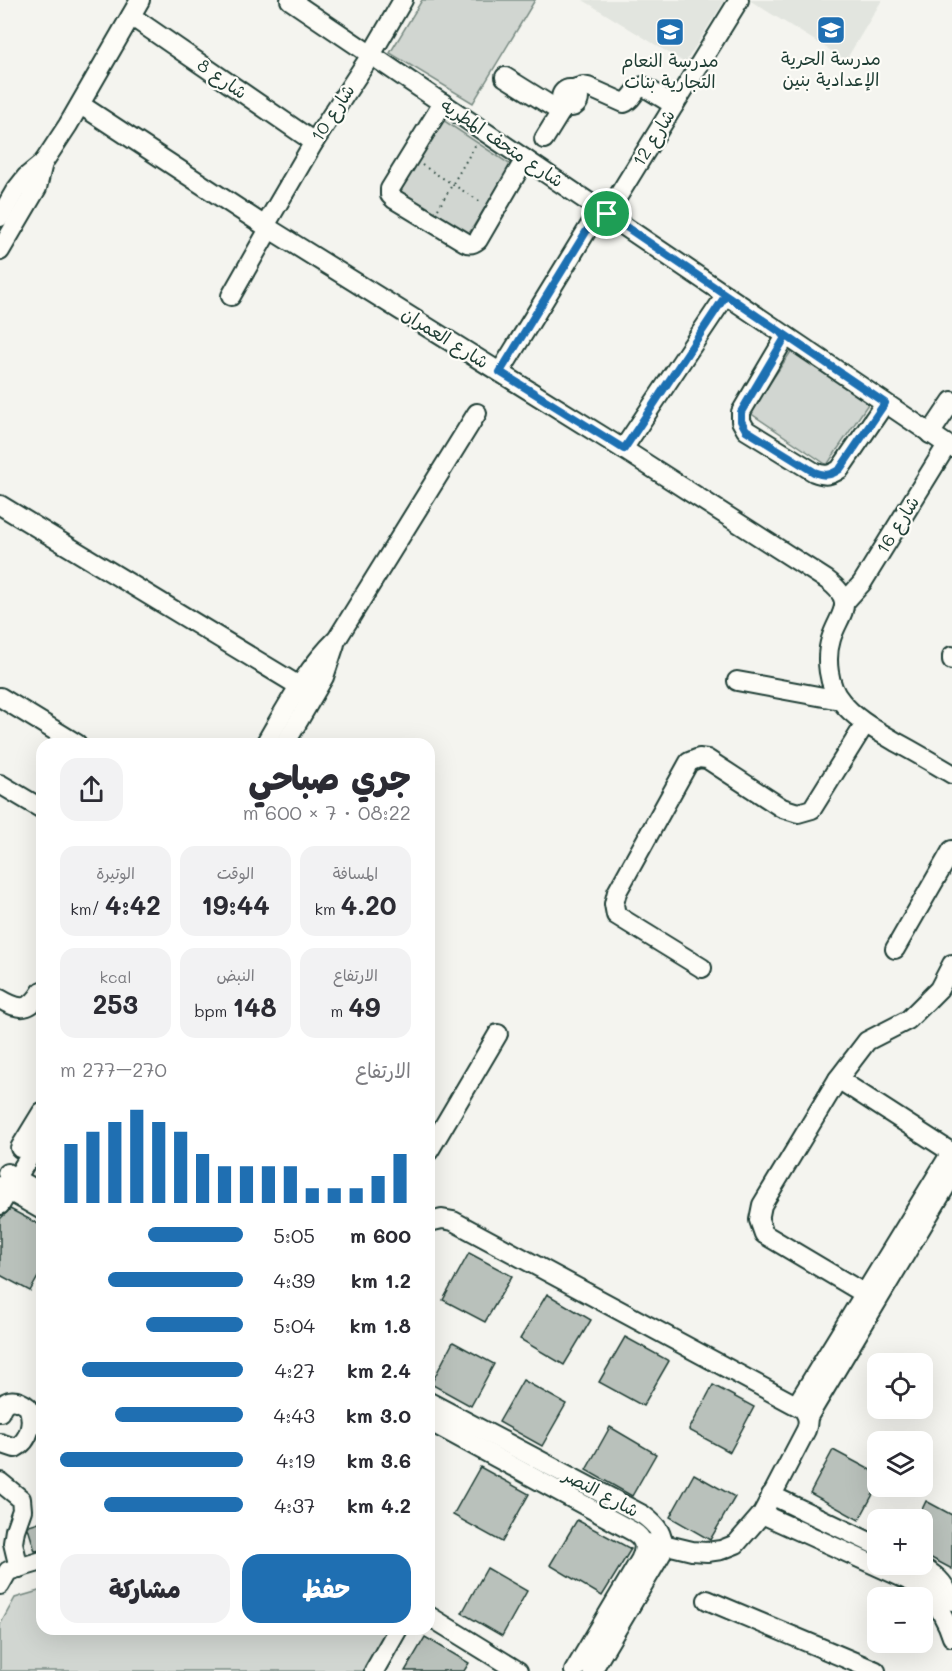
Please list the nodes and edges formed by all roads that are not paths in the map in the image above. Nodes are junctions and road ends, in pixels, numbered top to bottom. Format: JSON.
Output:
{"nodes":[{"id":1,"x":140,"y":0,"type":"edge"},
{"id":2,"x":290,"y":0,"type":"edge"},
{"id":3,"x":403,"y":0,"type":"edge"},
{"id":4,"x":738,"y":0,"type":"edge"},
{"id":5,"x":131,"y":16,"type":"junction"},
{"id":6,"x":371,"y":55,"type":"junction"},
{"id":7,"x":505,"y":77,"type":"dead end"},
{"id":8,"x":566,"y":102,"type":"junction"},
{"id":9,"x":443,"y":103,"type":"junction"},
{"id":10,"x":81,"y":105,"type":"junction"},
{"id":11,"x":674,"y":105,"type":"junction"},
{"id":12,"x":544,"y":139,"type":"dead end"},
{"id":13,"x":314,"y":142,"type":"junction"},
{"id":14,"x":525,"y":159,"type":"junction"},
{"id":15,"x":43,"y":163,"type":"junction"},
{"id":16,"x":603,"y":212,"type":"junction"},
{"id":17,"x":0,"y":217,"type":"edge"},
{"id":18,"x":267,"y":227,"type":"junction"},
{"id":19,"x":0,"y":251,"type":"edge"},
{"id":20,"x":726,"y":295,"type":"junction"},
{"id":21,"x":231,"y":296,"type":"dead end"},
{"id":22,"x":786,"y":336,"type":"junction"},
{"id":23,"x":500,"y":372,"type":"junction"},
{"id":24,"x":952,"y":401,"type":"edge"},
{"id":25,"x":885,"y":403,"type":"junction"},
{"id":26,"x":477,"y":413,"type":"dead end"},
{"id":27,"x":930,"y":434,"type":"junction"},
{"id":28,"x":950,"y":447,"type":"edge"},
{"id":29,"x":624,"y":449,"type":"junction"},
{"id":30,"x":0,"y":506,"type":"edge"},
{"id":31,"x":844,"y":603,"type":"junction"},
{"id":32,"x":337,"y":639,"type":"junction"},
{"id":33,"x":737,"y":681,"type":"dead end"},
{"id":34,"x":299,"y":686,"type":"junction"},
{"id":35,"x":0,"y":698,"type":"edge"},
{"id":36,"x":840,"y":700,"type":"junction"},
{"id":37,"x":865,"y":724,"type":"junction"},
{"id":38,"x":67,"y":738,"type":"edge"},
{"id":39,"x":268,"y":738,"type":"edge"},
{"id":40,"x":288,"y":738,"type":"edge"},
{"id":41,"x":952,"y":774,"type":"edge"},
{"id":42,"x":0,"y":784,"type":"edge"},
{"id":43,"x":36,"y":805,"type":"edge"},
{"id":44,"x":952,"y":850,"type":"edge"},
{"id":45,"x":896,"y":949,"type":"dead end"},
{"id":46,"x":952,"y":964,"type":"edge"},
{"id":47,"x":702,"y":968,"type":"dead end"},
{"id":48,"x":0,"y":999,"type":"edge"},
{"id":49,"x":36,"y":1001,"type":"edge"},
{"id":50,"x":498,"y":1034,"type":"dead end"},
{"id":51,"x":838,"y":1079,"type":"junction"},
{"id":52,"x":36,"y":1124,"type":"edge"},
{"id":53,"x":435,"y":1140,"type":"edge"},
{"id":54,"x":36,"y":1144,"type":"edge"},
{"id":55,"x":952,"y":1152,"type":"edge"},
{"id":56,"x":952,"y":1176,"type":"edge"},
{"id":57,"x":5,"y":1186,"type":"edge"},
{"id":58,"x":36,"y":1192,"type":"edge"},
{"id":59,"x":36,"y":1206,"type":"edge"},
{"id":60,"x":435,"y":1221,"type":"edge"},
{"id":61,"x":865,"y":1294,"type":"junction"},
{"id":62,"x":435,"y":1405,"type":"edge"},
{"id":63,"x":802,"y":1410,"type":"junction"},
{"id":64,"x":0,"y":1412,"type":"edge"},
{"id":65,"x":435,"y":1423,"type":"edge"},
{"id":66,"x":0,"y":1443,"type":"edge"},
{"id":67,"x":0,"y":1482,"type":"edge"},
{"id":68,"x":771,"y":1495,"type":"junction"},
{"id":69,"x":762,"y":1514,"type":"junction"},
{"id":70,"x":867,"y":1541,"type":"edge"},
{"id":71,"x":644,"y":1543,"type":"junction"},
{"id":72,"x":663,"y":1544,"type":"junction"},
{"id":73,"x":36,"y":1563,"type":"edge"},
{"id":74,"x":7,"y":1573,"type":"edge"},
{"id":75,"x":933,"y":1573,"type":"edge"},
{"id":76,"x":707,"y":1600,"type":"dead end"},
{"id":77,"x":952,"y":1601,"type":"edge"},
{"id":78,"x":435,"y":1620,"type":"edge"},
{"id":79,"x":395,"y":1635,"type":"edge"},
{"id":80,"x":952,"y":1637,"type":"edge"},
{"id":81,"x":374,"y":1671,"type":"edge"},
{"id":82,"x":518,"y":1671,"type":"edge"},
{"id":83,"x":574,"y":1671,"type":"edge"},
{"id":84,"x":592,"y":1671,"type":"edge"},
{"id":85,"x":876,"y":1671,"type":"edge"}],
"edges":[{"from":1,"to":5,"type":"street"},
{"from":2,"to":6,"type":"street","name":"شارع متحف المطريه"},
{"from":3,"to":6,"type":"street","name":"شارع 10"},
{"from":4,"to":11,"type":"street","name":"شارع 12"},
{"from":5,"to":10,"type":"street"},
{"from":5,"to":13,"type":"street","name":"شارع 8"},
{"from":6,"to":9,"type":"street","name":"شارع متحف المطريه"},
{"from":6,"to":13,"type":"street","name":"شارع 10"},
{"from":7,"to":8,"type":"street"},
{"from":8,"to":11,"type":"street"},
{"from":8,"to":12,"type":"street"},
{"from":9,"to":14,"type":"street","name":"شارع متحف المطريه"},
{"from":9,"to":14,"type":"street"},
{"from":10,"to":15,"type":"street"},
{"from":10,"to":18,"type":"street","name":"شارع العمران"},
{"from":11,"to":16,"type":"street","name":"شارع 12"},
{"from":13,"to":18,"type":"street","name":"شارع 10"},
{"from":14,"to":16,"type":"street","name":"شارع متحف المطريه"},
{"from":15,"to":17,"type":"street"},
{"from":15,"to":19,"type":"street"},
{"from":16,"to":20,"type":"street","name":"شارع متحف المطريه"},
{"from":16,"to":23,"type":"street","name":"شارع 12"},
{"from":18,"to":21,"type":"street","name":"شارع 10"},
{"from":18,"to":23,"type":"street","name":"شارع العمران"},
{"from":20,"to":22,"type":"street","name":"شارع متحف المطريه"},
{"from":20,"to":29,"type":"street"},
{"from":22,"to":25,"type":"street","name":"شارع متحف المطريه"},
{"from":22,"to":25,"type":"street"},
{"from":23,"to":29,"type":"street","name":"شارع العمران"},
{"from":24,"to":27,"type":"street"},
{"from":25,"to":27,"type":"street","name":"شارع متحف المطريه"},
{"from":26,"to":32,"type":"street"},
{"from":27,"to":28,"type":"street","name":"شارع متحف المطريه"},
{"from":28,"to":31,"type":"street","name":"شارع 16"},
{"from":29,"to":31,"type":"street","name":"شارع العمران"},
{"from":30,"to":34,"type":"street"},
{"from":31,"to":36,"type":"street"},
{"from":32,"to":34,"type":"street"},
{"from":32,"to":40,"type":"street"},
{"from":33,"to":36,"type":"street"},
{"from":34,"to":39,"type":"street"},
{"from":35,"to":38,"type":"street"},
{"from":36,"to":37,"type":"street"},
{"from":37,"to":41,"type":"street"},
{"from":37,"to":47,"type":"street"},
{"from":42,"to":43,"type":"street"},
{"from":44,"to":45,"type":"street"},
{"from":46,"to":51,"type":"street"},
{"from":48,"to":49,"type":"street"},
{"from":50,"to":53,"type":"street"},
{"from":51,"to":55,"type":"street"},
{"from":51,"to":61,"type":"street"},
{"from":52,"to":57,"type":"street"},
{"from":54,"to":57,"type":"street"},
{"from":55,"to":61,"type":"street"},
{"from":56,"to":63,"type":"street"},
{"from":57,"to":58,"type":"street"},
{"from":57,"to":59,"type":"street"},
{"from":60,"to":63,"type":"street"},
{"from":61,"to":63,"type":"street"},
{"from":62,"to":72,"type":"street","name":"شارع النصر"},
{"from":63,"to":68,"type":"street"},
{"from":64,"to":66,"type":"street"},
{"from":65,"to":71,"type":"street","name":"شارع النصر"},
{"from":67,"to":74,"type":"street"},
{"from":68,"to":69,"type":"street"},
{"from":68,"to":70,"type":"street"},
{"from":69,"to":72,"type":"street"},
{"from":69,"to":80,"type":"street"},
{"from":71,"to":72,"type":"street"},
{"from":71,"to":83,"type":"street","name":"شارع النصر"},
{"from":72,"to":84,"type":"street"},
{"from":73,"to":74,"type":"street"},
{"from":75,"to":77,"type":"street"},
{"from":76,"to":85,"type":"street"},
{"from":78,"to":82,"type":"street"},
{"from":79,"to":81,"type":"street"}]}
